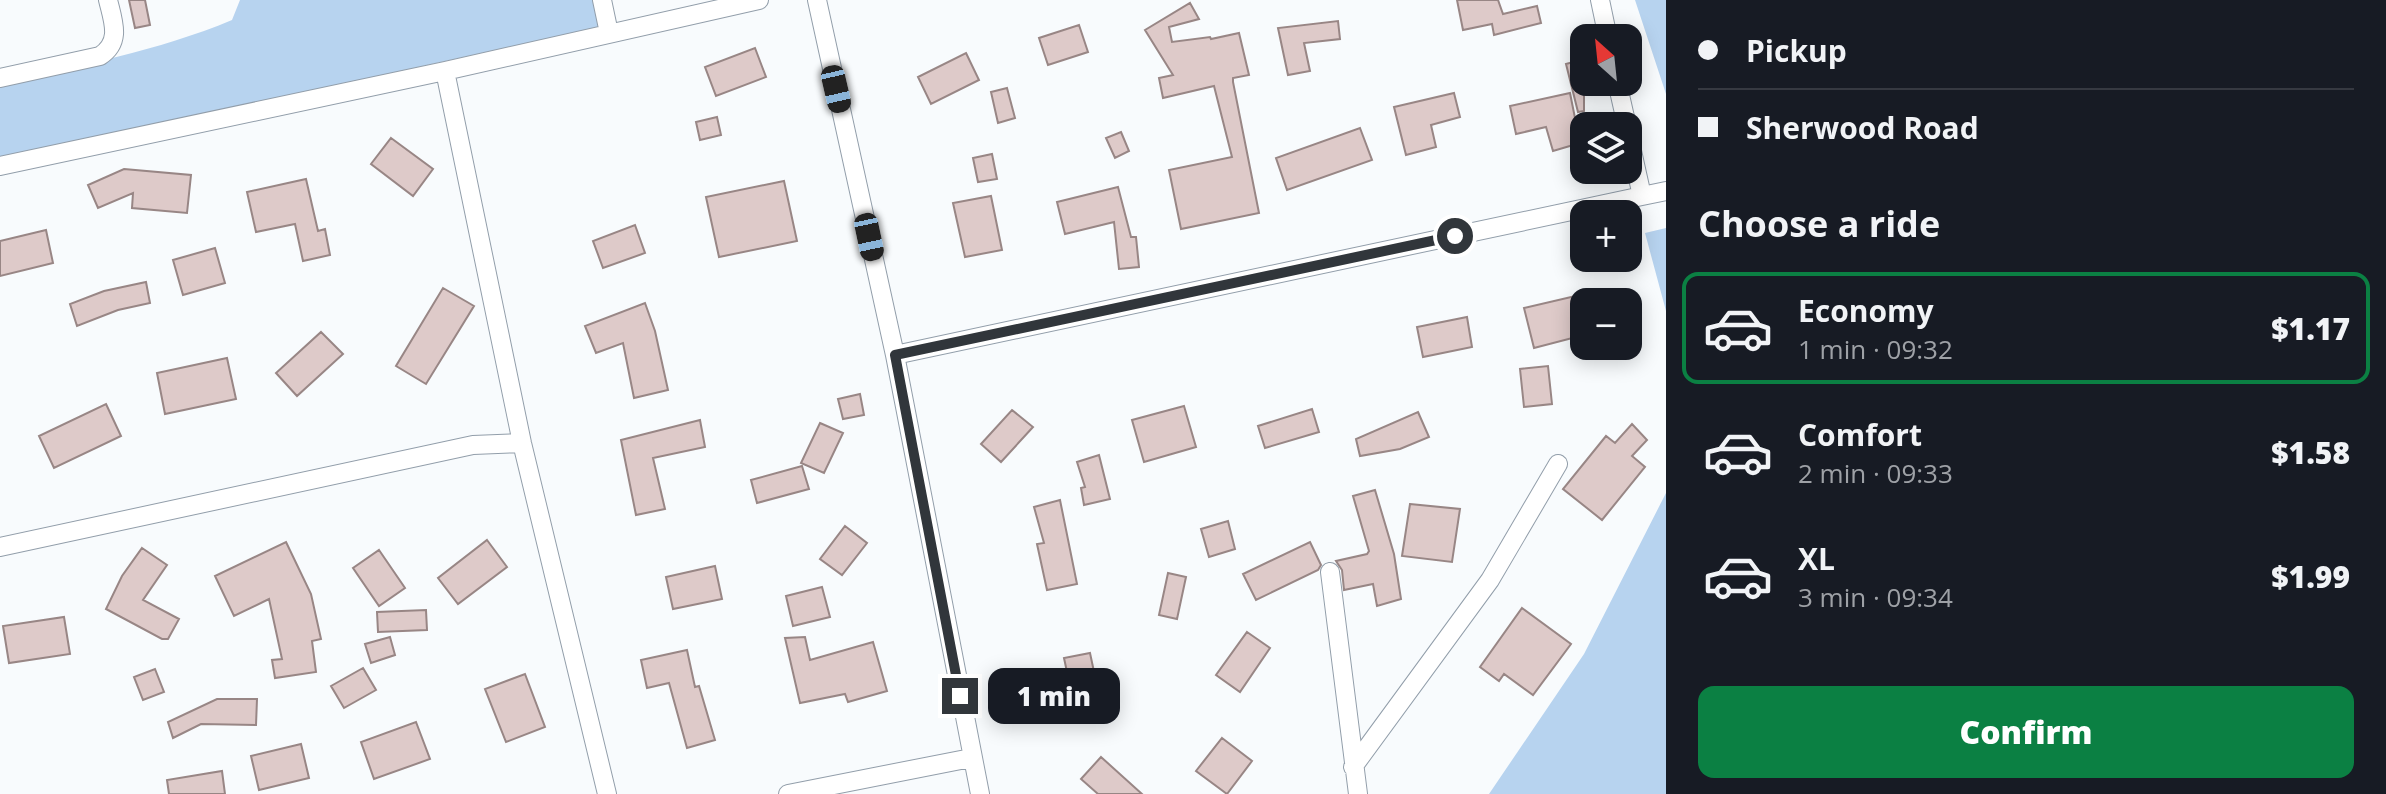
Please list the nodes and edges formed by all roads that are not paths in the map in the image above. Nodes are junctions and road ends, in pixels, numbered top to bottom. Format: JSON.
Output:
{"nodes":[{"id":1,"x":108,"y":0,"type":"edge"},
{"id":2,"x":602,"y":0,"type":"edge"},
{"id":3,"x":759,"y":0,"type":"edge"},
{"id":4,"x":817,"y":0,"type":"edge"},
{"id":5,"x":1600,"y":0,"type":"edge"},
{"id":6,"x":1605,"y":24,"type":"edge"},
{"id":7,"x":609,"y":33,"type":"junction"},
{"id":8,"x":445,"y":71,"type":"junction"},
{"id":9,"x":0,"y":78,"type":"edge"},
{"id":10,"x":0,"y":166,"type":"edge"},
{"id":11,"x":1639,"y":184,"type":"edge"},
{"id":12,"x":1666,"y":191,"type":"edge"},
{"id":13,"x":1642,"y":196,"type":"junction"},
{"id":14,"x":895,"y":355,"type":"junction"},
{"id":15,"x":522,"y":443,"type":"junction"},
{"id":16,"x":1558,"y":464,"type":"dead end"},
{"id":17,"x":0,"y":547,"type":"edge"},
{"id":18,"x":1330,"y":572,"type":"dead end"},
{"id":19,"x":971,"y":758,"type":"junction"},
{"id":20,"x":1353,"y":767,"type":"junction"},
{"id":21,"x":607,"y":794,"type":"edge"},
{"id":22,"x":788,"y":794,"type":"edge"},
{"id":23,"x":980,"y":794,"type":"edge"},
{"id":24,"x":1358,"y":794,"type":"edge"}],
"edges":[{"from":1,"to":9,"type":"street"},
{"from":2,"to":7,"type":"street"},
{"from":3,"to":7,"type":"street"},
{"from":4,"to":14,"type":"street"},
{"from":5,"to":6,"type":"street"},
{"from":7,"to":8,"type":"street"},
{"from":8,"to":10,"type":"street"},
{"from":8,"to":15,"type":"street"},
{"from":11,"to":13,"type":"street"},
{"from":12,"to":13,"type":"street"},
{"from":13,"to":14,"type":"street"},
{"from":14,"to":19,"type":"street"},
{"from":15,"to":17,"type":"street"},
{"from":15,"to":21,"type":"street"},
{"from":16,"to":20,"type":"street"},
{"from":18,"to":20,"type":"street"},
{"from":19,"to":22,"type":"street"},
{"from":19,"to":23,"type":"street"},
{"from":20,"to":24,"type":"street"}]}
